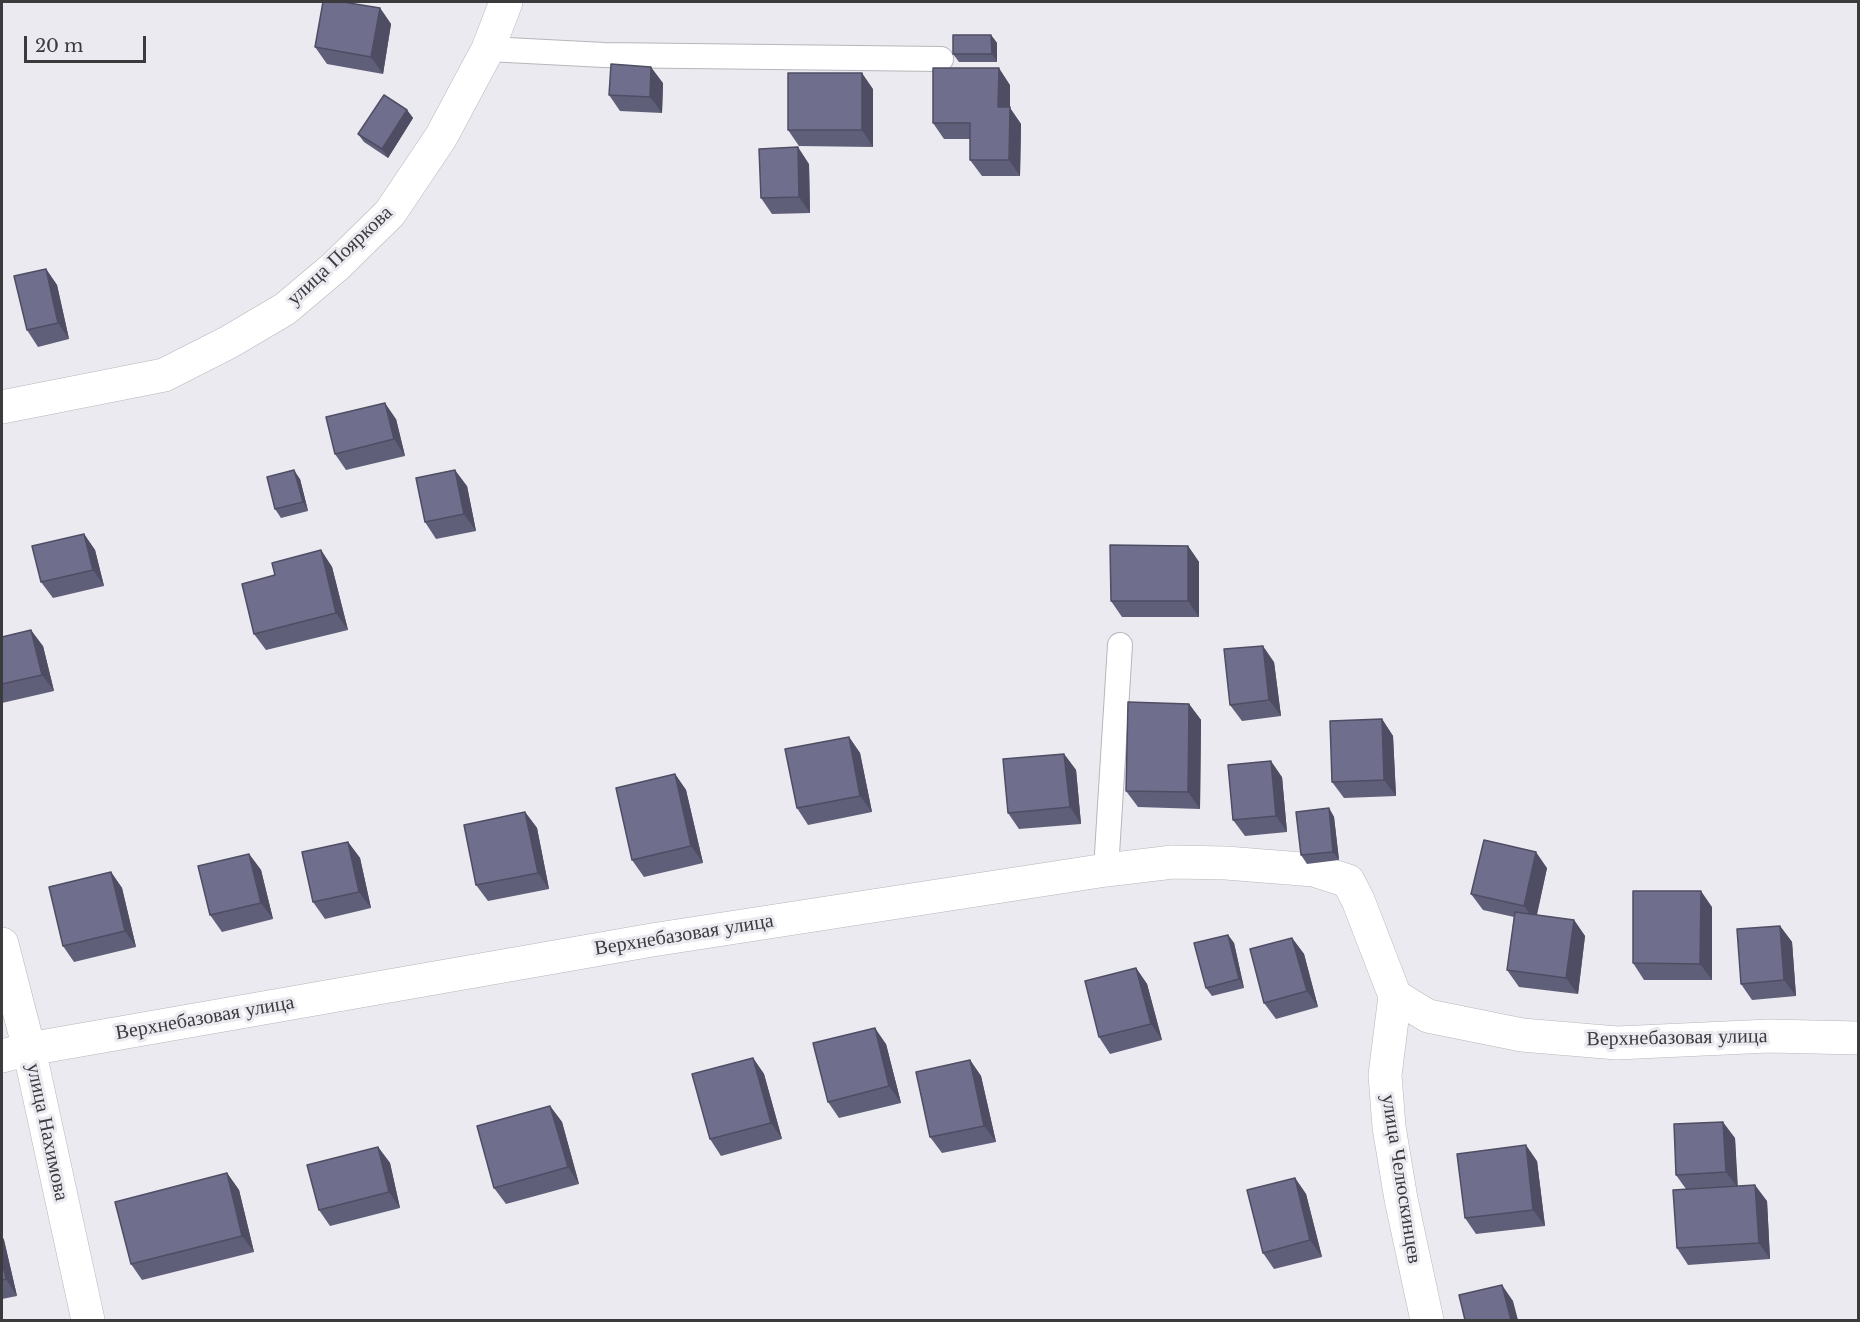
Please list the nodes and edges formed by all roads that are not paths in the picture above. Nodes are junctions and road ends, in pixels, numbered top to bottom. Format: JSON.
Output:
{"nodes":[{"id":1,"x":506,"y":2,"type":"edge"},
{"id":2,"x":489,"y":49,"type":"junction"},
{"id":3,"x":941,"y":59,"type":"dead end"},
{"id":4,"x":2,"y":407,"type":"edge"},
{"id":5,"x":1120,"y":645,"type":"dead end"},
{"id":6,"x":1106,"y":870,"type":"junction"},
{"id":7,"x":1358,"y":900,"type":"joint"},
{"id":8,"x":2,"y":944,"type":"edge"},
{"id":9,"x":1395,"y":996,"type":"junction"},
{"id":10,"x":1858,"y":1038,"type":"edge"},
{"id":11,"x":15,"y":1052,"type":"edge"},
{"id":12,"x":88,"y":1320,"type":"edge"},
{"id":13,"x":1427,"y":1320,"type":"edge"}],
"edges":[{"from":1,"to":2,"type":"street","name":"улица Пояркова"},
{"from":2,"to":3,"type":"lane"},
{"from":2,"to":4,"type":"street","name":"улица Пояркова"},
{"from":5,"to":6,"type":"lane"},
{"from":6,"to":7,"type":"street","name":"Верхнебазовая улица"},
{"from":6,"to":11,"type":"street","name":"Верхнебазовая улица"},
{"from":7,"to":9,"type":"street","name":"улица Челюскинцев"},
{"from":8,"to":11,"type":"street","name":"улица Нахимова"},
{"from":9,"to":10,"type":"street","name":"Верхнебазовая улица"},
{"from":9,"to":13,"type":"street","name":"улица Челюскинцев"},
{"from":11,"to":12,"type":"street","name":"улица Нахимова"}]}
